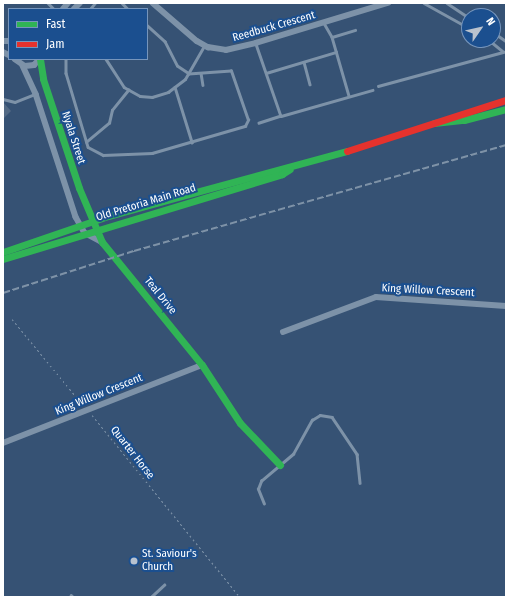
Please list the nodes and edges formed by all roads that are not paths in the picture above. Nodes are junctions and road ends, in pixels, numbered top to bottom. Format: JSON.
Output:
{"nodes":[{"id":1,"x":153,"y":3,"type":"edge"},
{"id":2,"x":388,"y":3,"type":"edge"},
{"id":3,"x":424,"y":3,"type":"edge"},
{"id":4,"x":447,"y":3,"type":"edge"},
{"id":5,"x":461,"y":13,"type":"edge"},
{"id":6,"x":324,"y":23,"type":"junction"},
{"id":7,"x":461,"y":24,"type":"edge"},
{"id":8,"x":148,"y":27,"type":"edge"},
{"id":9,"x":355,"y":30,"type":"dead end"},
{"id":10,"x":332,"y":37,"type":"junction"},
{"id":11,"x":256,"y":43,"type":"junction"},
{"id":12,"x":205,"y":45,"type":"junction"},
{"id":13,"x":498,"y":48,"type":"edge"},
{"id":14,"x":336,"y":52,"type":"junction"},
{"id":15,"x":16,"y":60,"type":"edge"},
{"id":16,"x":39,"y":60,"type":"edge"},
{"id":17,"x":40,"y":60,"type":"edge"},
{"id":18,"x":66,"y":60,"type":"edge"},
{"id":19,"x":107,"y":60,"type":"edge"},
{"id":20,"x":304,"y":62,"type":"junction"},
{"id":21,"x":23,"y":66,"type":"junction"},
{"id":22,"x":201,"y":73,"type":"junction"},
{"id":23,"x":266,"y":73,"type":"junction"},
{"id":24,"x":189,"y":74,"type":"junction"},
{"id":25,"x":310,"y":84,"type":"dead end"},
{"id":26,"x":203,"y":85,"type":"dead end"},
{"id":27,"x":378,"y":86,"type":"dead end"},
{"id":28,"x":175,"y":87,"type":"junction"},
{"id":29,"x":128,"y":90,"type":"junction"},
{"id":30,"x":372,"y":90,"type":"dead end"},
{"id":31,"x":36,"y":94,"type":"junction"},
{"id":32,"x":349,"y":96,"type":"junction"},
{"id":33,"x":3,"y":99,"type":"edge"},
{"id":34,"x":506,"y":100,"type":"edge"},
{"id":35,"x":506,"y":109,"type":"edge"},
{"id":36,"x":281,"y":116,"type":"junction"},
{"id":37,"x":259,"y":123,"type":"dead end"},
{"id":38,"x":434,"y":123,"type":"junction"},
{"id":39,"x":86,"y":142,"type":"junction"},
{"id":40,"x":192,"y":142,"type":"junction"},
{"id":41,"x":294,"y":166,"type":"junction"},
{"id":42,"x":94,"y":220,"type":"junction"},
{"id":43,"x":80,"y":225,"type":"junction"},
{"id":44,"x":97,"y":229,"type":"junction"},
{"id":45,"x":85,"y":233,"type":"junction"},
{"id":46,"x":102,"y":242,"type":"junction"},
{"id":47,"x":3,"y":252,"type":"edge"},
{"id":48,"x":3,"y":259,"type":"edge"},
{"id":49,"x":506,"y":306,"type":"edge"},
{"id":50,"x":283,"y":332,"type":"dead end"},
{"id":51,"x":202,"y":365,"type":"junction"},
{"id":52,"x":3,"y":443,"type":"edge"},
{"id":53,"x":280,"y":465,"type":"junction"},
{"id":54,"x":360,"y":483,"type":"dead end"},
{"id":55,"x":264,"y":504,"type":"dead end"},
{"id":56,"x":164,"y":585,"type":"dead end"},
{"id":57,"x":151,"y":597,"type":"edge"}],
"edges":[{"from":1,"to":12,"type":"street","name":"Reedbuck Crescent"},
{"from":2,"to":6,"type":"street","name":"Reedbuck Crescent"},
{"from":3,"to":7,"type":"lane"},
{"from":4,"to":5,"type":"lane"},
{"from":6,"to":10,"type":"lane"},
{"from":6,"to":11,"type":"street","name":"Reedbuck Crescent"},
{"from":8,"to":24,"type":"lane"},
{"from":9,"to":10,"type":"lane"},
{"from":10,"to":14,"type":"lane"},
{"from":11,"to":12,"type":"street","name":"Reedbuck Crescent"},
{"from":11,"to":23,"type":"lane"},
{"from":12,"to":24,"type":"lane"},
{"from":13,"to":27,"type":"lane"},
{"from":14,"to":20,"type":"lane"},
{"from":14,"to":32,"type":"lane"},
{"from":15,"to":21,"type":"street"},
{"from":16,"to":21,"type":"street"},
{"from":17,"to":42,"type":"main road","name":"Nyala Street"},
{"from":18,"to":39,"type":"lane"},
{"from":19,"to":29,"type":"lane"},
{"from":20,"to":23,"type":"lane"},
{"from":20,"to":25,"type":"lane"},
{"from":21,"to":31,"type":"street","name":"Nyala Street"},
{"from":22,"to":24,"type":"lane"},
{"from":22,"to":26,"type":"lane"},
{"from":22,"to":40,"type":"lane"},
{"from":23,"to":36,"type":"lane"},
{"from":24,"to":28,"type":"lane"},
{"from":28,"to":29,"type":"lane"},
{"from":28,"to":40,"type":"lane"},
{"from":29,"to":39,"type":"lane"},
{"from":30,"to":32,"type":"lane"},
{"from":31,"to":33,"type":"lane"},
{"from":31,"to":43,"type":"street","name":"Nyala Street"},
{"from":32,"to":36,"type":"lane"},
{"from":34,"to":38,"type":"main road","name":"Old Pretoria Main Road"},
{"from":35,"to":38,"type":"main road"},
{"from":36,"to":37,"type":"lane"},
{"from":38,"to":41,"type":"main road","name":"Old Pretoria Main Road"},
{"from":39,"to":40,"type":"lane"},
{"from":41,"to":42,"type":"main road","name":"Old Pretoria Main Road"},
{"from":41,"to":44,"type":"main road","name":"Old Pretoria Main Road"},
{"from":42,"to":43,"type":"main road","name":"Old Pretoria Main Road"},
{"from":42,"to":44,"type":"main road","name":"Nyala Street"},
{"from":43,"to":45,"type":"street","name":"Nyala Street"},
{"from":43,"to":47,"type":"main road","name":"Old Pretoria Main Road"},
{"from":44,"to":45,"type":"main road","name":"Old Pretoria Main Road"},
{"from":44,"to":46,"type":"main road","name":"Teal Drive"},
{"from":45,"to":46,"type":"street","name":"Teal Drive"},
{"from":45,"to":48,"type":"main road","name":"Old Pretoria Main Road"},
{"from":46,"to":51,"type":"main road","name":"Teal Drive"},
{"from":49,"to":50,"type":"street","name":"King Willow Crescent"},
{"from":51,"to":52,"type":"street","name":"King Willow Crescent"},
{"from":51,"to":53,"type":"main road","name":"Teal Drive"},
{"from":53,"to":54,"type":"lane"},
{"from":53,"to":55,"type":"lane"},
{"from":56,"to":57,"type":"lane"}]}
